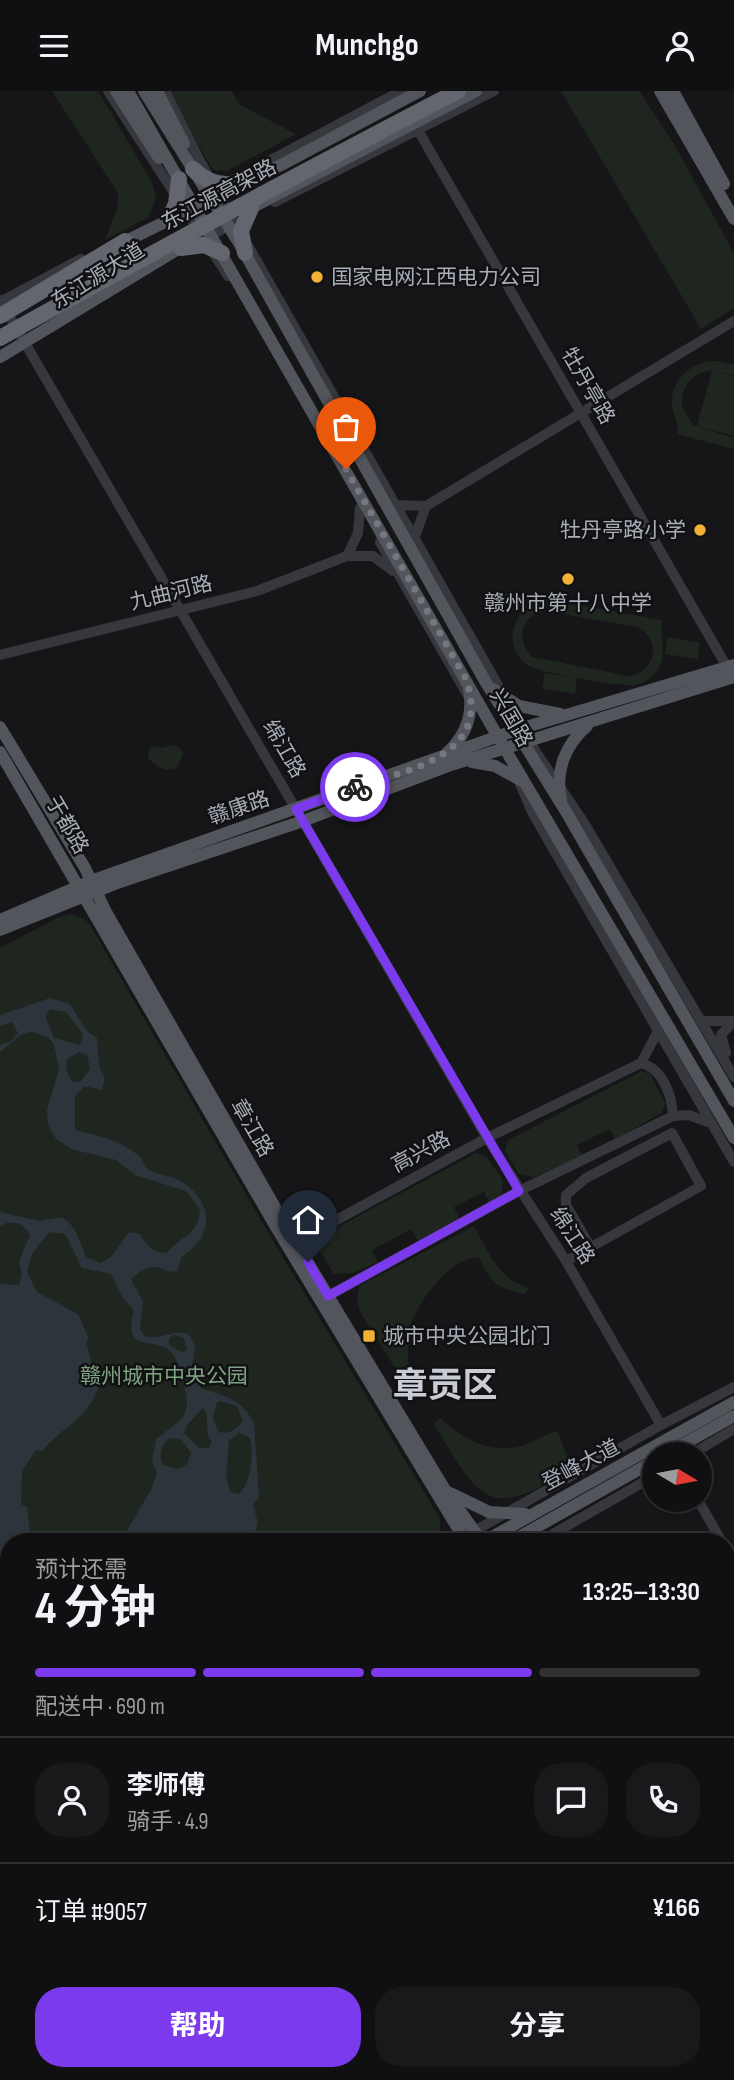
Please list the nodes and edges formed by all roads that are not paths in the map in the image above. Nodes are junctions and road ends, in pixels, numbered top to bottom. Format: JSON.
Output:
{"nodes":[{"id":1,"x":108,"y":91,"type":"edge"},
{"id":2,"x":116,"y":91,"type":"edge"},
{"id":3,"x":128,"y":91,"type":"edge"},
{"id":4,"x":144,"y":91,"type":"edge"},
{"id":5,"x":157,"y":91,"type":"edge"},
{"id":6,"x":165,"y":91,"type":"edge"},
{"id":7,"x":401,"y":91,"type":"edge"},
{"id":8,"x":420,"y":91,"type":"edge"},
{"id":9,"x":436,"y":91,"type":"edge"},
{"id":10,"x":458,"y":91,"type":"edge"},
{"id":11,"x":476,"y":91,"type":"edge"},
{"id":12,"x":494,"y":91,"type":"edge"},
{"id":13,"x":660,"y":91,"type":"edge"},
{"id":14,"x":673,"y":91,"type":"edge"},
{"id":15,"x":416,"y":127,"type":"junction"},
{"id":16,"x":244,"y":178,"type":"junction"},
{"id":17,"x":209,"y":184,"type":"junction"},
{"id":18,"x":180,"y":201,"type":"junction"},
{"id":19,"x":734,"y":202,"type":"edge"},
{"id":20,"x":734,"y":219,"type":"edge"},
{"id":21,"x":241,"y":225,"type":"junction"},
{"id":22,"x":125,"y":241,"type":"joint"},
{"id":23,"x":203,"y":245,"type":"junction"},
{"id":24,"x":140,"y":271,"type":"junction"},
{"id":25,"x":1,"y":306,"type":"edge"},
{"id":26,"x":734,"y":321,"type":"edge"},
{"id":27,"x":0,"y":327,"type":"edge"},
{"id":28,"x":0,"y":338,"type":"edge"},
{"id":29,"x":27,"y":345,"type":"junction"},
{"id":30,"x":0,"y":350,"type":"edge"},
{"id":31,"x":0,"y":359,"type":"edge"},
{"id":32,"x":582,"y":413,"type":"junction"},
{"id":33,"x":397,"y":505,"type":"junction"},
{"id":34,"x":426,"y":506,"type":"junction"},
{"id":35,"x":360,"y":508,"type":"junction"},
{"id":36,"x":415,"y":536,"type":"junction"},
{"id":37,"x":346,"y":555,"type":"junction"},
{"id":38,"x":398,"y":575,"type":"junction"},
{"id":39,"x":180,"y":611,"type":"junction"},
{"id":40,"x":0,"y":655,"type":"edge"},
{"id":41,"x":732,"y":670,"type":"edge"},
{"id":42,"x":466,"y":679,"type":"junction"},
{"id":43,"x":485,"y":681,"type":"junction"},
{"id":44,"x":509,"y":700,"type":"junction"},
{"id":45,"x":470,"y":701,"type":"junction"},
{"id":46,"x":584,"y":710,"type":"junction"},
{"id":47,"x":594,"y":721,"type":"junction"},
{"id":48,"x":0,"y":727,"type":"edge"},
{"id":49,"x":519,"y":729,"type":"junction"},
{"id":50,"x":497,"y":737,"type":"junction"},
{"id":51,"x":527,"y":743,"type":"junction"},
{"id":52,"x":505,"y":750,"type":"junction"},
{"id":53,"x":0,"y":752,"type":"edge"},
{"id":54,"x":445,"y":762,"type":"junction"},
{"id":55,"x":517,"y":777,"type":"junction"},
{"id":56,"x":559,"y":787,"type":"junction"},
{"id":57,"x":537,"y":799,"type":"junction"},
{"id":58,"x":296,"y":809,"type":"junction"},
{"id":59,"x":565,"y":810,"type":"junction"},
{"id":60,"x":303,"y":821,"type":"junction"},
{"id":61,"x":88,"y":888,"type":"junction"},
{"id":62,"x":60,"y":906,"type":"junction"},
{"id":63,"x":97,"y":918,"type":"junction"},
{"id":64,"x":0,"y":920,"type":"edge"},
{"id":65,"x":0,"y":930,"type":"edge"},
{"id":66,"x":702,"y":1021,"type":"junction"},
{"id":67,"x":734,"y":1021,"type":"edge"},
{"id":68,"x":658,"y":1031,"type":"junction"},
{"id":69,"x":641,"y":1063,"type":"junction"},
{"id":70,"x":734,"y":1068,"type":"edge"},
{"id":71,"x":734,"y":1077,"type":"edge"},
{"id":72,"x":734,"y":1101,"type":"edge"},
{"id":73,"x":673,"y":1116,"type":"junction"},
{"id":74,"x":709,"y":1123,"type":"junction"},
{"id":75,"x":487,"y":1138,"type":"junction"},
{"id":76,"x":734,"y":1138,"type":"edge"},
{"id":77,"x":734,"y":1162,"type":"edge"},
{"id":78,"x":578,"y":1163,"type":"junction"},
{"id":79,"x":586,"y":1178,"type":"junction"},
{"id":80,"x":519,"y":1191,"type":"junction"},
{"id":81,"x":296,"y":1242,"type":"junction"},
{"id":82,"x":591,"y":1248,"type":"junction"},
{"id":83,"x":566,"y":1261,"type":"junction"},
{"id":84,"x":328,"y":1296,"type":"junction"},
{"id":85,"x":734,"y":1387,"type":"edge"},
{"id":86,"x":734,"y":1402,"type":"edge"},
{"id":87,"x":734,"y":1416,"type":"edge"},
{"id":88,"x":661,"y":1425,"type":"junction"},
{"id":89,"x":734,"y":1429,"type":"edge"},
{"id":90,"x":687,"y":1442,"type":"edge"},
{"id":91,"x":712,"y":1442,"type":"edge"},
{"id":92,"x":642,"y":1468,"type":"edge"},
{"id":93,"x":642,"y":1483,"type":"edge"},
{"id":94,"x":444,"y":1488,"type":"junction"},
{"id":95,"x":534,"y":1512,"type":"junction"},
{"id":96,"x":705,"y":1512,"type":"edge"},
{"id":97,"x":503,"y":1514,"type":"junction"},
{"id":98,"x":463,"y":1533,"type":"edge"},
{"id":99,"x":463,"y":1533,"type":"edge"},
{"id":100,"x":472,"y":1533,"type":"edge"},
{"id":101,"x":498,"y":1533,"type":"edge"},
{"id":102,"x":526,"y":1533,"type":"edge"},
{"id":103,"x":555,"y":1533,"type":"edge"},
{"id":104,"x":717,"y":1533,"type":"edge"}],
"edges":[{"from":1,"to":18,"type":"street"},
{"from":2,"to":18,"type":"main road"},
{"from":3,"to":18,"type":"main road","name":"兴国路"},
{"from":4,"to":17,"type":"main road","name":"兴国路"},
{"from":5,"to":17,"type":"main road"},
{"from":6,"to":17,"type":"street"},
{"from":7,"to":16,"type":"street"},
{"from":8,"to":16,"type":"main road"},
{"from":9,"to":27,"type":"highway","name":"东江源高架路"},
{"from":10,"to":28,"type":"highway","name":"东江源高架路","bridge":true},
{"from":11,"to":15,"type":"main road","name":"东江源大道"},
{"from":12,"to":15,"type":"street"},
{"from":13,"to":20,"type":"main road"},
{"from":14,"to":19,"type":"main road"},
{"from":15,"to":21,"type":"main road","name":"东江源大道"},
{"from":15,"to":32,"type":"street","name":"牡丹亭路"},
{"from":16,"to":17,"type":"highway"},
{"from":16,"to":17,"type":"street"},
{"from":17,"to":18,"type":"main road","name":"东江源大道"},
{"from":17,"to":21,"type":"main road","name":"兴国路"},
{"from":18,"to":22,"type":"main road","name":"东江源大道"},
{"from":18,"to":23,"type":"main road","name":"兴国路"},
{"from":18,"to":25,"type":"street"},
{"from":21,"to":23,"type":"main road","name":"东江源大道"},
{"from":21,"to":33,"type":"street"},
{"from":21,"to":43,"type":"main road","name":"兴国路"},
{"from":22,"to":25,"type":"highway","bridge":true},
{"from":23,"to":24,"type":"main road","name":"东江源大道"},
{"from":23,"to":29,"type":"street"},
{"from":23,"to":35,"type":"street"},
{"from":23,"to":42,"type":"main road","name":"兴国路"},
{"from":24,"to":29,"type":"main road","name":"东江源大道"},
{"from":24,"to":30,"type":"highway"},
{"from":25,"to":29,"type":"street","name":"绵江路"},
{"from":26,"to":32,"type":"street"},
{"from":29,"to":31,"type":"main road","name":"东江源大道"},
{"from":29,"to":39,"type":"street","name":"绵江路"},
{"from":32,"to":34,"type":"street"},
{"from":32,"to":41,"type":"street","name":"牡丹亭路"},
{"from":33,"to":34,"type":"street"},
{"from":33,"to":36,"type":"street"},
{"from":34,"to":36,"type":"street"},
{"from":35,"to":37,"type":"street"},
{"from":35,"to":38,"type":"street"},
{"from":36,"to":44,"type":"street"},
{"from":37,"to":38,"type":"street"},
{"from":37,"to":39,"type":"street","name":"九曲河路"},
{"from":38,"to":45,"type":"street"},
{"from":39,"to":40,"type":"street","name":"九曲河路"},
{"from":39,"to":58,"type":"street","name":"绵江路"},
{"from":41,"to":46,"type":"main road","name":"赣康路"},
{"from":41,"to":47,"type":"main road","name":"赣康路"},
{"from":42,"to":45,"type":"main road"},
{"from":42,"to":50,"type":"main road","name":"兴国路"},
{"from":43,"to":44,"type":"main road"},
{"from":43,"to":49,"type":"main road","name":"兴国路"},
{"from":44,"to":46,"type":"main road"},
{"from":44,"to":49,"type":"street"},
{"from":45,"to":50,"type":"street"},
{"from":45,"to":54,"type":"main road"},
{"from":46,"to":49,"type":"main road","name":"赣康路"},
{"from":47,"to":51,"type":"main road","name":"赣康路"},
{"from":47,"to":56,"type":"main road"},
{"from":48,"to":61,"type":"main road","name":"章江路"},
{"from":49,"to":50,"type":"main road","name":"赣康路"},
{"from":49,"to":51,"type":"main road","name":"兴国路"},
{"from":50,"to":52,"type":"main road","name":"兴国路"},
{"from":50,"to":54,"type":"main road","name":"赣康路"},
{"from":51,"to":52,"type":"main road","name":"赣康路"},
{"from":51,"to":56,"type":"street"},
{"from":51,"to":59,"type":"main road","name":"兴国路"},
{"from":52,"to":54,"type":"main road","name":"赣康路"},
{"from":52,"to":55,"type":"street"},
{"from":52,"to":57,"type":"main road","name":"兴国路"},
{"from":53,"to":61,"type":"main road","name":"于都路"},
{"from":54,"to":55,"type":"main road"},
{"from":54,"to":58,"type":"main road","name":"赣康路"},
{"from":54,"to":60,"type":"main road","name":"赣康路"},
{"from":55,"to":57,"type":"main road"},
{"from":55,"to":68,"type":"street"},
{"from":56,"to":59,"type":"main road"},
{"from":56,"to":66,"type":"street"},
{"from":57,"to":76,"type":"main road","name":"兴国路"},
{"from":58,"to":60,"type":"street","name":"绵江路"},
{"from":58,"to":61,"type":"main road","name":"赣康路"},
{"from":59,"to":72,"type":"main road","name":"兴国路"},
{"from":60,"to":61,"type":"main road","name":"赣康路"},
{"from":60,"to":75,"type":"street","name":"绵江路"},
{"from":61,"to":62,"type":"main road","name":"赣康路"},
{"from":61,"to":63,"type":"main road","name":"于都路"},
{"from":61,"to":64,"type":"main road","name":"赣康路"},
{"from":61,"to":81,"type":"main road","name":"章江路"},
{"from":62,"to":63,"type":"main road"},
{"from":62,"to":65,"type":"main road","name":"赣康路"},
{"from":63,"to":98,"type":"main road","name":"章江路"},
{"from":66,"to":67,"type":"street"},
{"from":66,"to":71,"type":"street"},
{"from":67,"to":70,"type":"street"},
{"from":68,"to":69,"type":"street"},
{"from":68,"to":74,"type":"street"},
{"from":69,"to":73,"type":"street"},
{"from":69,"to":75,"type":"street","name":"高兴路"},
{"from":73,"to":74,"type":"street"},
{"from":73,"to":78,"type":"street"},
{"from":74,"to":77,"type":"street"},
{"from":75,"to":80,"type":"street","name":"绵江路"},
{"from":75,"to":81,"type":"street","name":"高兴路"},
{"from":78,"to":79,"type":"street"},
{"from":78,"to":80,"type":"street"},
{"from":79,"to":82,"type":"street"},
{"from":79,"to":82,"type":"street"},
{"from":80,"to":83,"type":"street","name":"绵江路"},
{"from":80,"to":84,"type":"street"},
{"from":81,"to":84,"type":"main road","name":"章江路"},
{"from":82,"to":83,"type":"street"},
{"from":83,"to":88,"type":"street","name":"绵江路"},
{"from":84,"to":94,"type":"main road","name":"章江路"},
{"from":85,"to":88,"type":"street"},
{"from":86,"to":95,"type":"main road","name":"登峰大道"},
{"from":87,"to":90,"type":"main road"},
{"from":88,"to":97,"type":"street"},
{"from":89,"to":91,"type":"street"},
{"from":92,"to":102,"type":"main road","name":"登峰大道"},
{"from":93,"to":103,"type":"street"},
{"from":94,"to":97,"type":"main road"},
{"from":94,"to":99,"type":"main road","name":"章江路"},
{"from":95,"to":97,"type":"main road"},
{"from":95,"to":101,"type":"main road","name":"登峰大道"},
{"from":96,"to":104,"type":"street"},
{"from":97,"to":100,"type":"street"}]}
